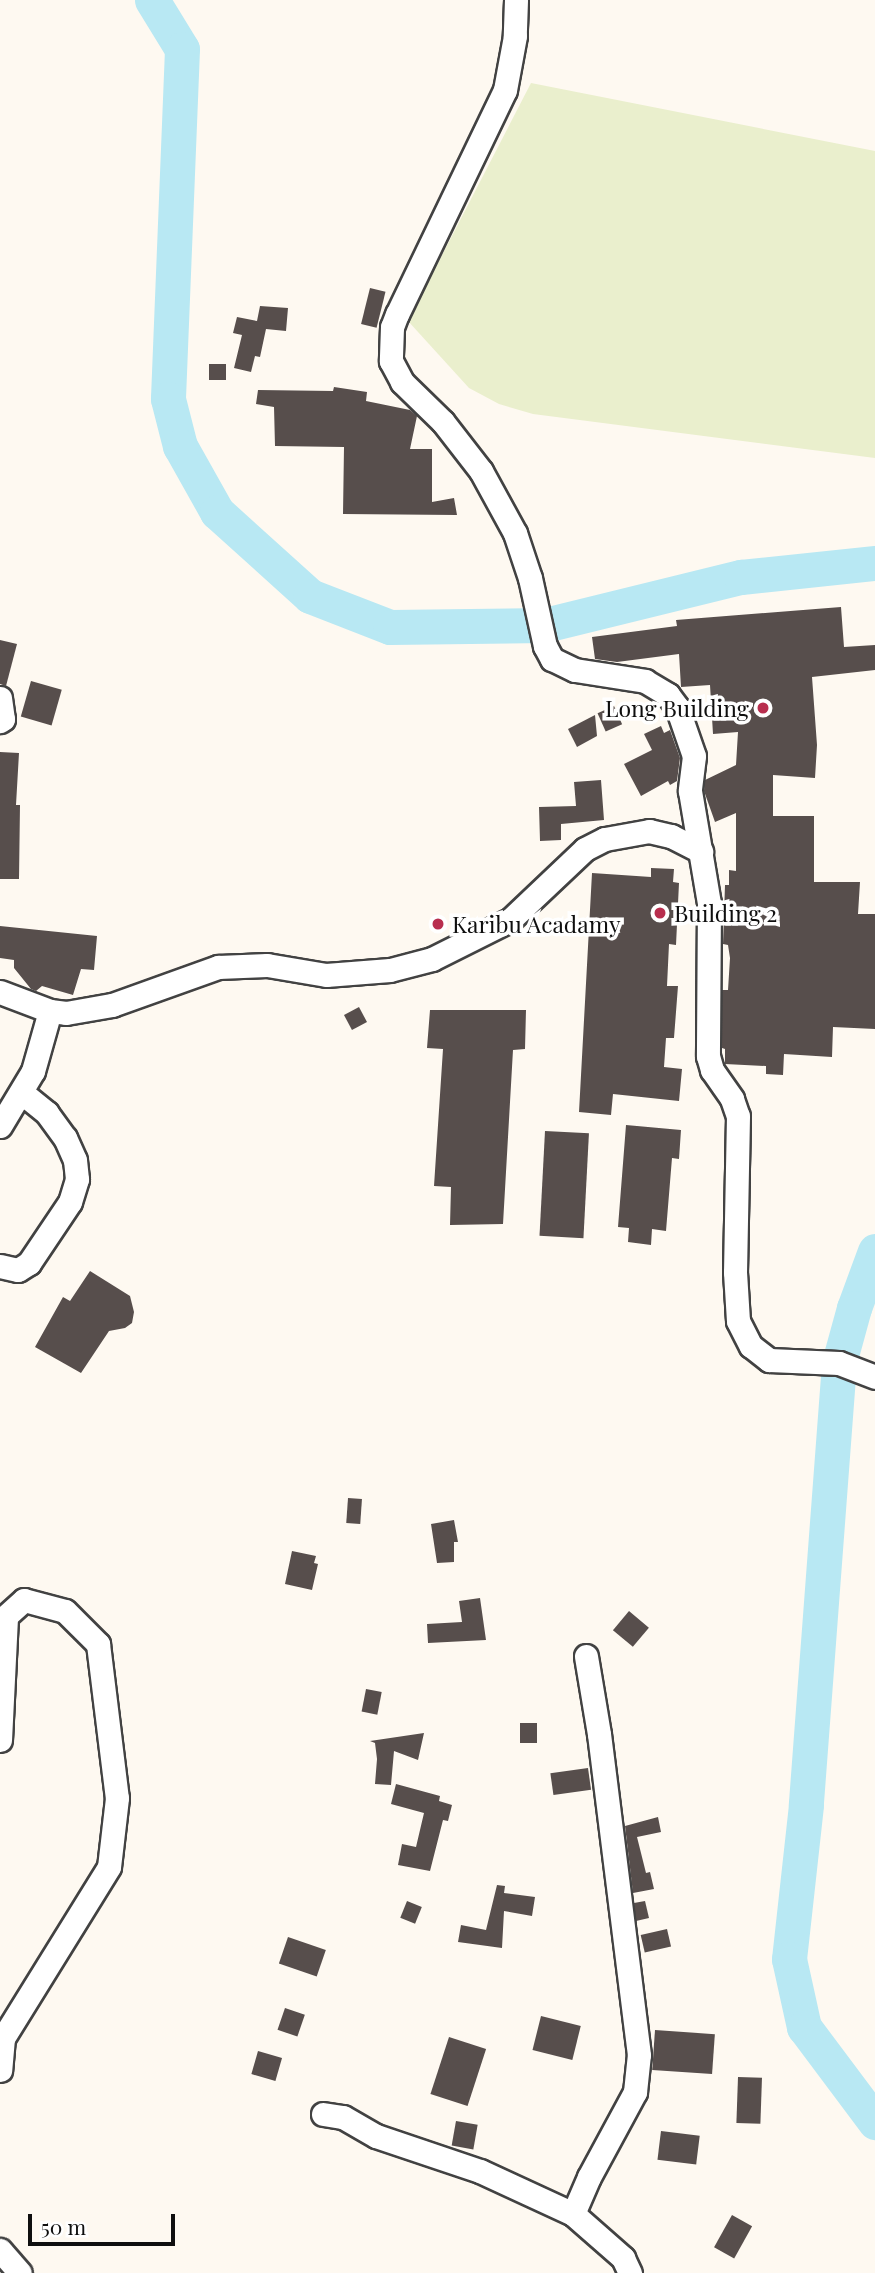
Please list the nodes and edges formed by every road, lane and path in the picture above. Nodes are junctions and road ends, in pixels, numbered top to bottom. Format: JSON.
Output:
{"nodes":[{"id":1,"x":516,"y":0,"type":"edge"},
{"id":2,"x":0,"y":698,"type":"edge"},
{"id":3,"x":0,"y":721,"type":"edge"},
{"id":4,"x":701,"y":851,"type":"junction"},
{"id":5,"x":0,"y":992,"type":"edge"},
{"id":6,"x":50,"y":1011,"type":"junction"},
{"id":7,"x":21,"y":1092,"type":"junction"},
{"id":8,"x":0,"y":1126,"type":"edge"},
{"id":9,"x":0,"y":1266,"type":"edge"},
{"id":10,"x":875,"y":1377,"type":"edge"},
{"id":11,"x":586,"y":1656,"type":"dead end"},
{"id":12,"x":0,"y":1740,"type":"edge"},
{"id":13,"x":0,"y":2070,"type":"edge"},
{"id":14,"x":323,"y":2114,"type":"dead end"},
{"id":15,"x":573,"y":2214,"type":"junction"},
{"id":16,"x":0,"y":2251,"type":"edge"},
{"id":17,"x":20,"y":2273,"type":"edge"},
{"id":18,"x":630,"y":2273,"type":"edge"}],
"edges":[{"from":1,"to":4,"type":"street"},
{"from":2,"to":3,"type":"street"},
{"from":4,"to":6,"type":"street"},
{"from":4,"to":10,"type":"street"},
{"from":5,"to":6,"type":"street"},
{"from":6,"to":7,"type":"street"},
{"from":7,"to":8,"type":"street"},
{"from":7,"to":9,"type":"street"},
{"from":11,"to":15,"type":"street"},
{"from":12,"to":13,"type":"street"},
{"from":14,"to":15,"type":"street"},
{"from":15,"to":18,"type":"street"},
{"from":16,"to":17,"type":"street"}]}
